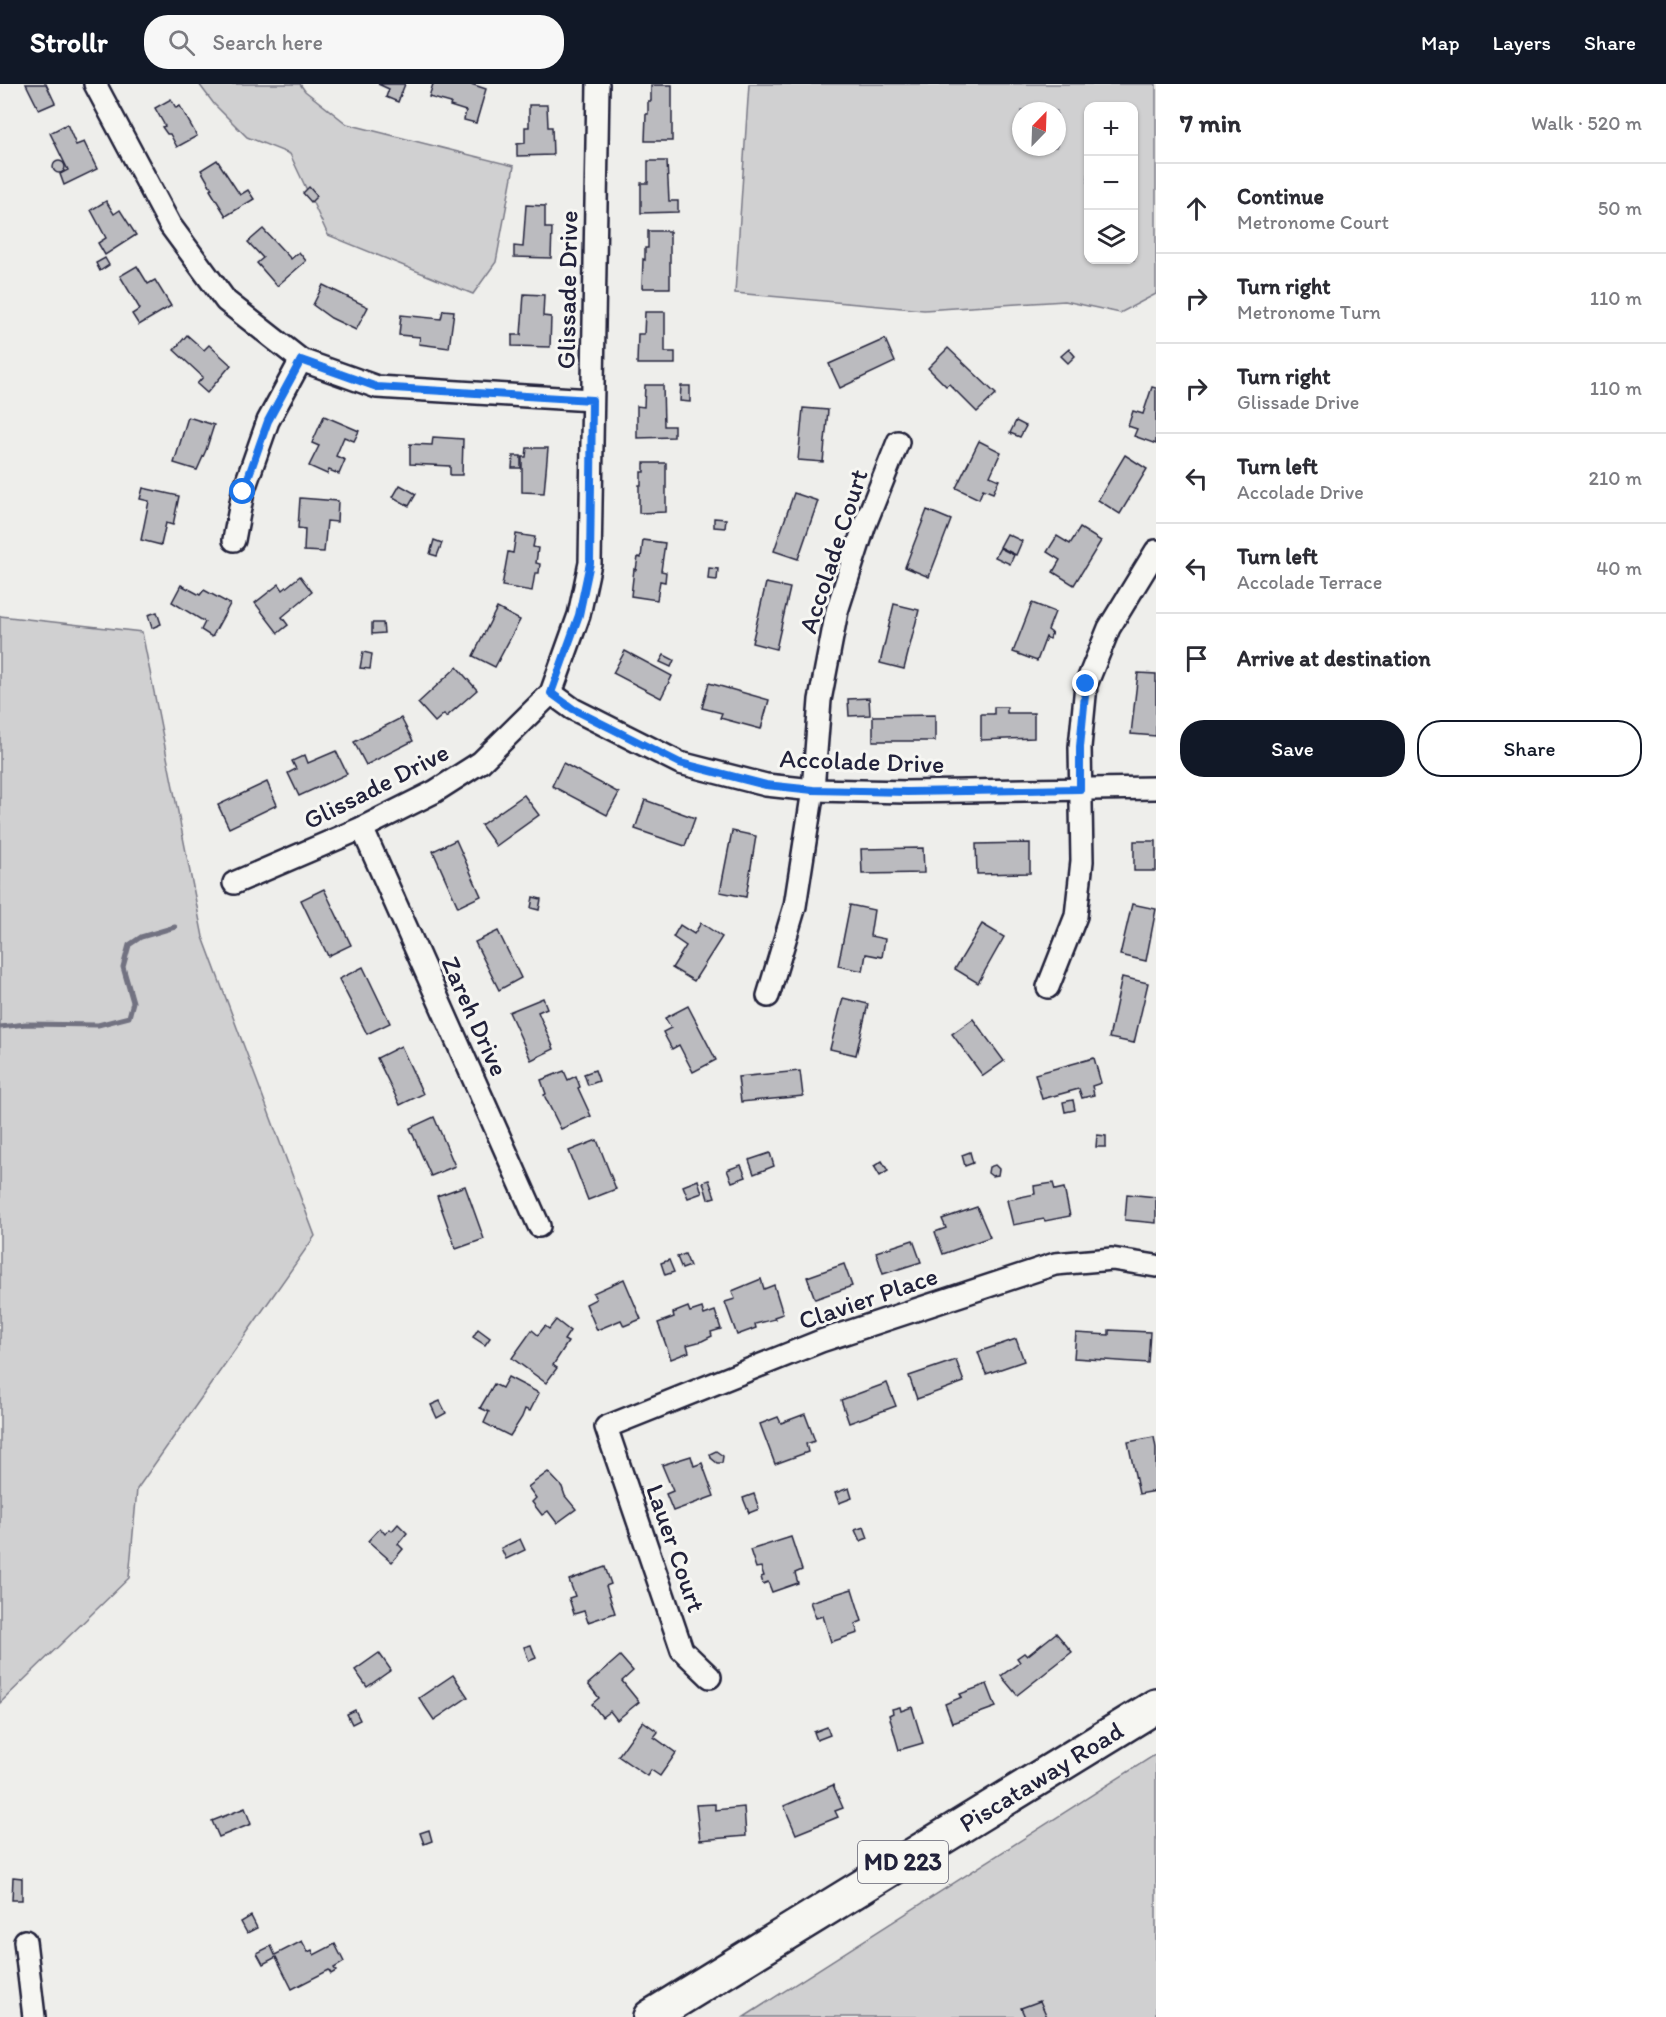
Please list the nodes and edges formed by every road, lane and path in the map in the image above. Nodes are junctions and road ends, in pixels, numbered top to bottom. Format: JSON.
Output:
{"nodes":[{"id":1,"x":95,"y":84,"type":"edge"},
{"id":2,"x":598,"y":84,"type":"edge"},
{"id":3,"x":301,"y":360,"type":"junction"},
{"id":4,"x":592,"y":400,"type":"junction"},
{"id":5,"x":898,"y":442,"type":"dead end"},
{"id":6,"x":234,"y":540,"type":"dead end"},
{"id":7,"x":1156,"y":551,"type":"edge"},
{"id":8,"x":551,"y":693,"type":"junction"},
{"id":9,"x":1156,"y":788,"type":"edge"},
{"id":10,"x":1080,"y":789,"type":"junction"},
{"id":11,"x":813,"y":790,"type":"junction"},
{"id":12,"x":362,"y":828,"type":"junction"},
{"id":13,"x":234,"y":883,"type":"dead end"},
{"id":14,"x":1048,"y":987,"type":"dead end"},
{"id":15,"x":768,"y":996,"type":"dead end"},
{"id":16,"x":539,"y":1226,"type":"dead end"},
{"id":17,"x":1156,"y":1266,"type":"edge"},
{"id":18,"x":606,"y":1427,"type":"joint"},
{"id":19,"x":710,"y":1677,"type":"dead end"},
{"id":20,"x":1156,"y":1706,"type":"edge"},
{"id":21,"x":25,"y":1941,"type":"dead end"},
{"id":22,"x":34,"y":2017,"type":"edge"},
{"id":23,"x":650,"y":2017,"type":"edge"}],
"edges":[{"from":1,"to":3,"type":"street"},
{"from":2,"to":4,"type":"street","name":"Glissade Drive"},
{"from":3,"to":4,"type":"street"},
{"from":3,"to":6,"type":"street"},
{"from":4,"to":8,"type":"street","name":"Glissade Drive"},
{"from":5,"to":11,"type":"street","name":"Accolade Court"},
{"from":7,"to":10,"type":"street"},
{"from":8,"to":11,"type":"street","name":"Accolade Drive"},
{"from":8,"to":12,"type":"street","name":"Glissade Drive"},
{"from":9,"to":10,"type":"street","name":"Accolade Drive"},
{"from":10,"to":11,"type":"street","name":"Accolade Drive"},
{"from":10,"to":14,"type":"street"},
{"from":11,"to":15,"type":"street","name":"Accolade Court"},
{"from":12,"to":13,"type":"street","name":"Glissade Drive"},
{"from":12,"to":16,"type":"street","name":"Zareh Drive"},
{"from":17,"to":18,"type":"street","name":"Clavier Place"},
{"from":18,"to":19,"type":"street","name":"Lauer Court"},
{"from":20,"to":23,"type":"main road","name":"Piscataway Road","number":"MD 223"},
{"from":21,"to":22,"type":"street"}]}
